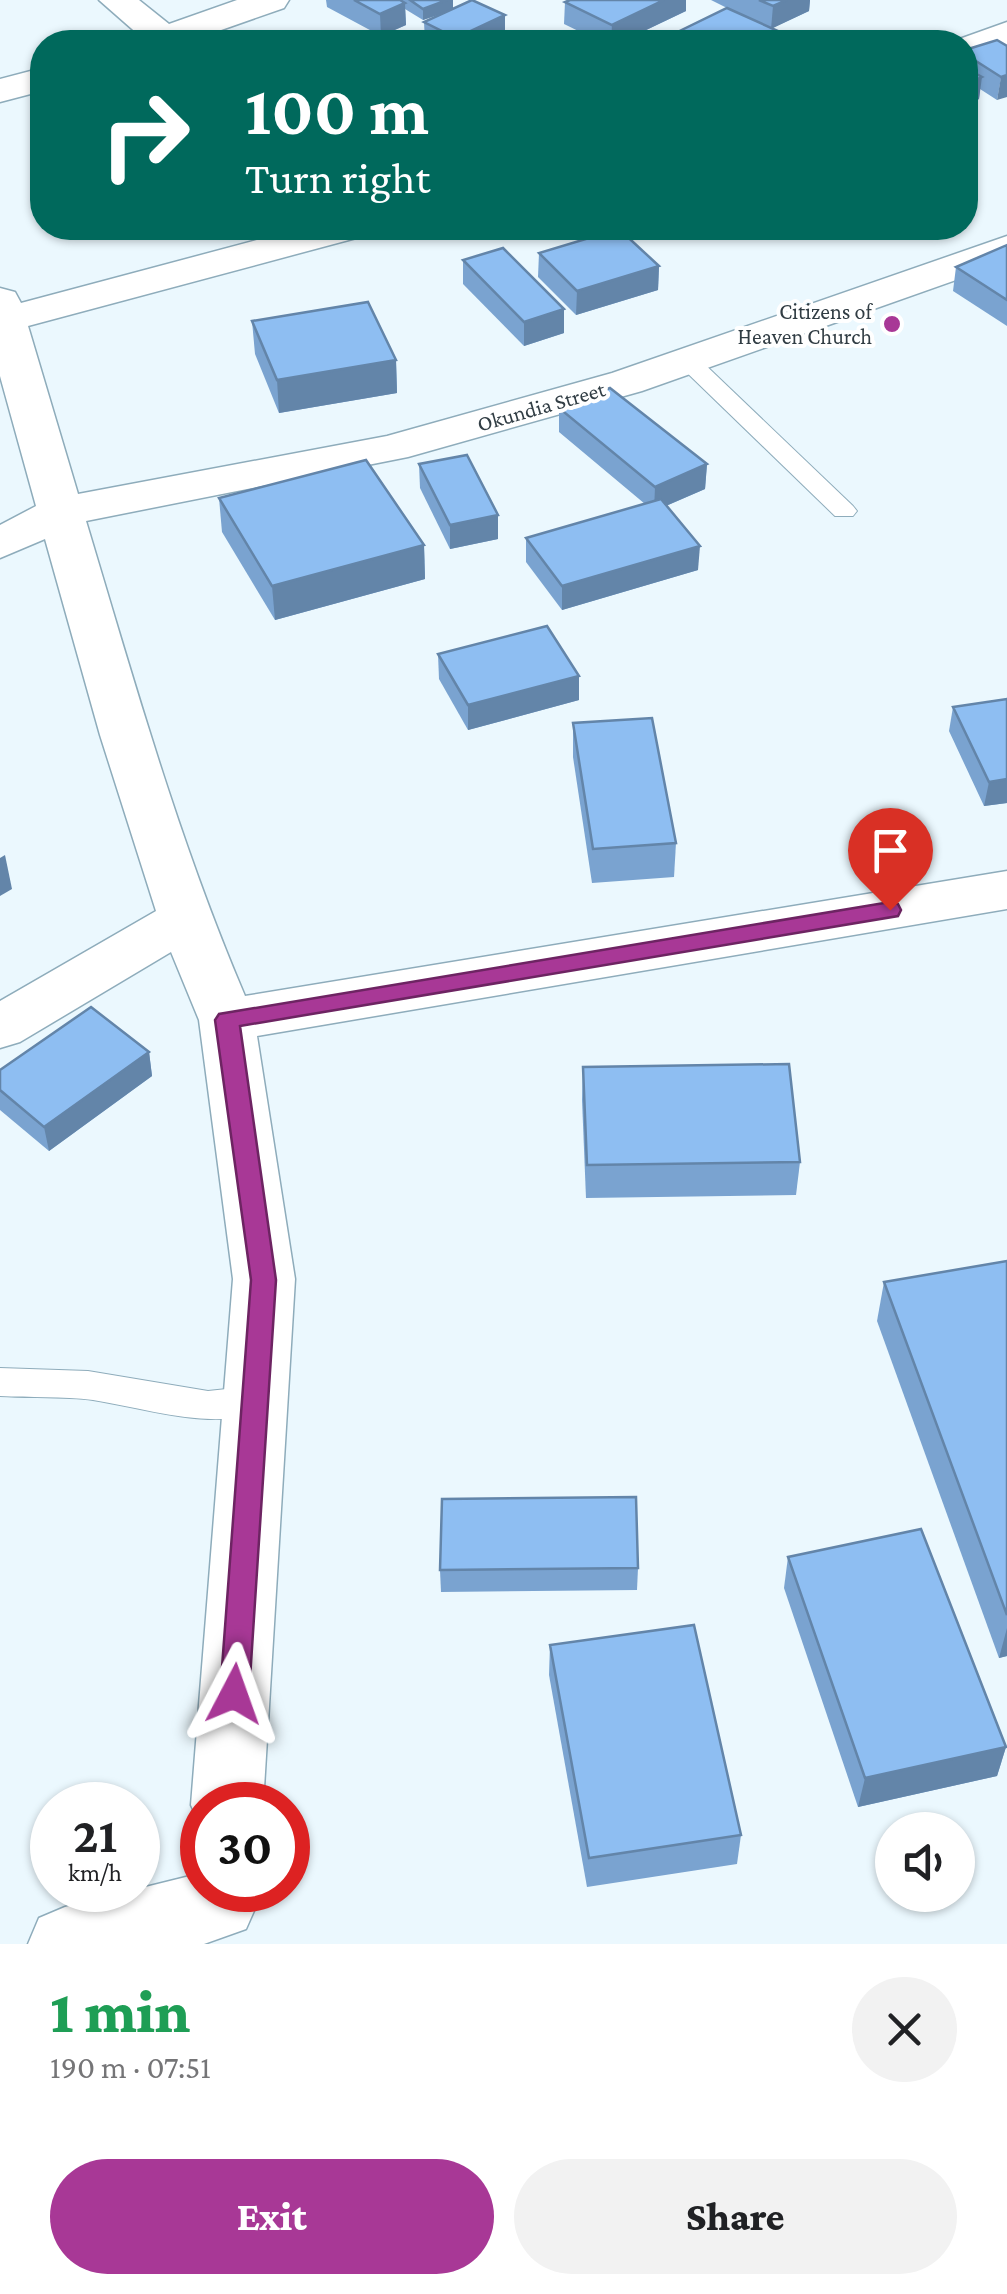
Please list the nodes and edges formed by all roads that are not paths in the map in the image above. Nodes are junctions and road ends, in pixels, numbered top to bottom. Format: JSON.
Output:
{"nodes":[{"id":1,"x":117,"y":0,"type":"edge"},
{"id":2,"x":271,"y":0,"type":"edge"},
{"id":3,"x":148,"y":30,"type":"edge"},
{"id":4,"x":187,"y":30,"type":"edge"},
{"id":5,"x":1007,"y":33,"type":"edge"},
{"id":6,"x":978,"y":44,"type":"edge"},
{"id":7,"x":30,"y":82,"type":"edge"},
{"id":8,"x":0,"y":91,"type":"edge"},
{"id":9,"x":296,"y":240,"type":"edge"},
{"id":10,"x":1007,"y":248,"type":"edge"},
{"id":11,"x":4,"y":310,"type":"edge"},
{"id":12,"x":688,"y":361,"type":"junction"},
{"id":13,"x":844,"y":511,"type":"dead end"},
{"id":14,"x":60,"y":512,"type":"junction"},
{"id":15,"x":0,"y":544,"type":"edge"},
{"id":16,"x":1007,"y":890,"type":"edge"},
{"id":17,"x":185,"y":919,"type":"junction"},
{"id":18,"x":227,"y":1020,"type":"junction"},
{"id":19,"x":0,"y":1027,"type":"edge"},
{"id":20,"x":0,"y":1382,"type":"edge"},
{"id":21,"x":256,"y":1401,"type":"junction"},
{"id":22,"x":229,"y":1782,"type":"edge"},
{"id":23,"x":220,"y":1913,"type":"edge"},
{"id":24,"x":65,"y":1944,"type":"edge"}],
"edges":[{"from":1,"to":3,"type":"street"},
{"from":2,"to":4,"type":"street"},
{"from":5,"to":6,"type":"street"},
{"from":7,"to":8,"type":"street"},
{"from":9,"to":11,"type":"street"},
{"from":10,"to":12,"type":"street","name":"Okundia Street"},
{"from":11,"to":14,"type":"street"},
{"from":12,"to":13,"type":"lane"},
{"from":12,"to":14,"type":"street","name":"Okundia Street"},
{"from":14,"to":15,"type":"street","name":"Okundia Street"},
{"from":14,"to":17,"type":"street"},
{"from":16,"to":18,"type":"street"},
{"from":17,"to":18,"type":"street"},
{"from":17,"to":19,"type":"street"},
{"from":18,"to":21,"type":"street"},
{"from":20,"to":21,"type":"lane"},
{"from":21,"to":22,"type":"street"},
{"from":23,"to":24,"type":"street"}]}
